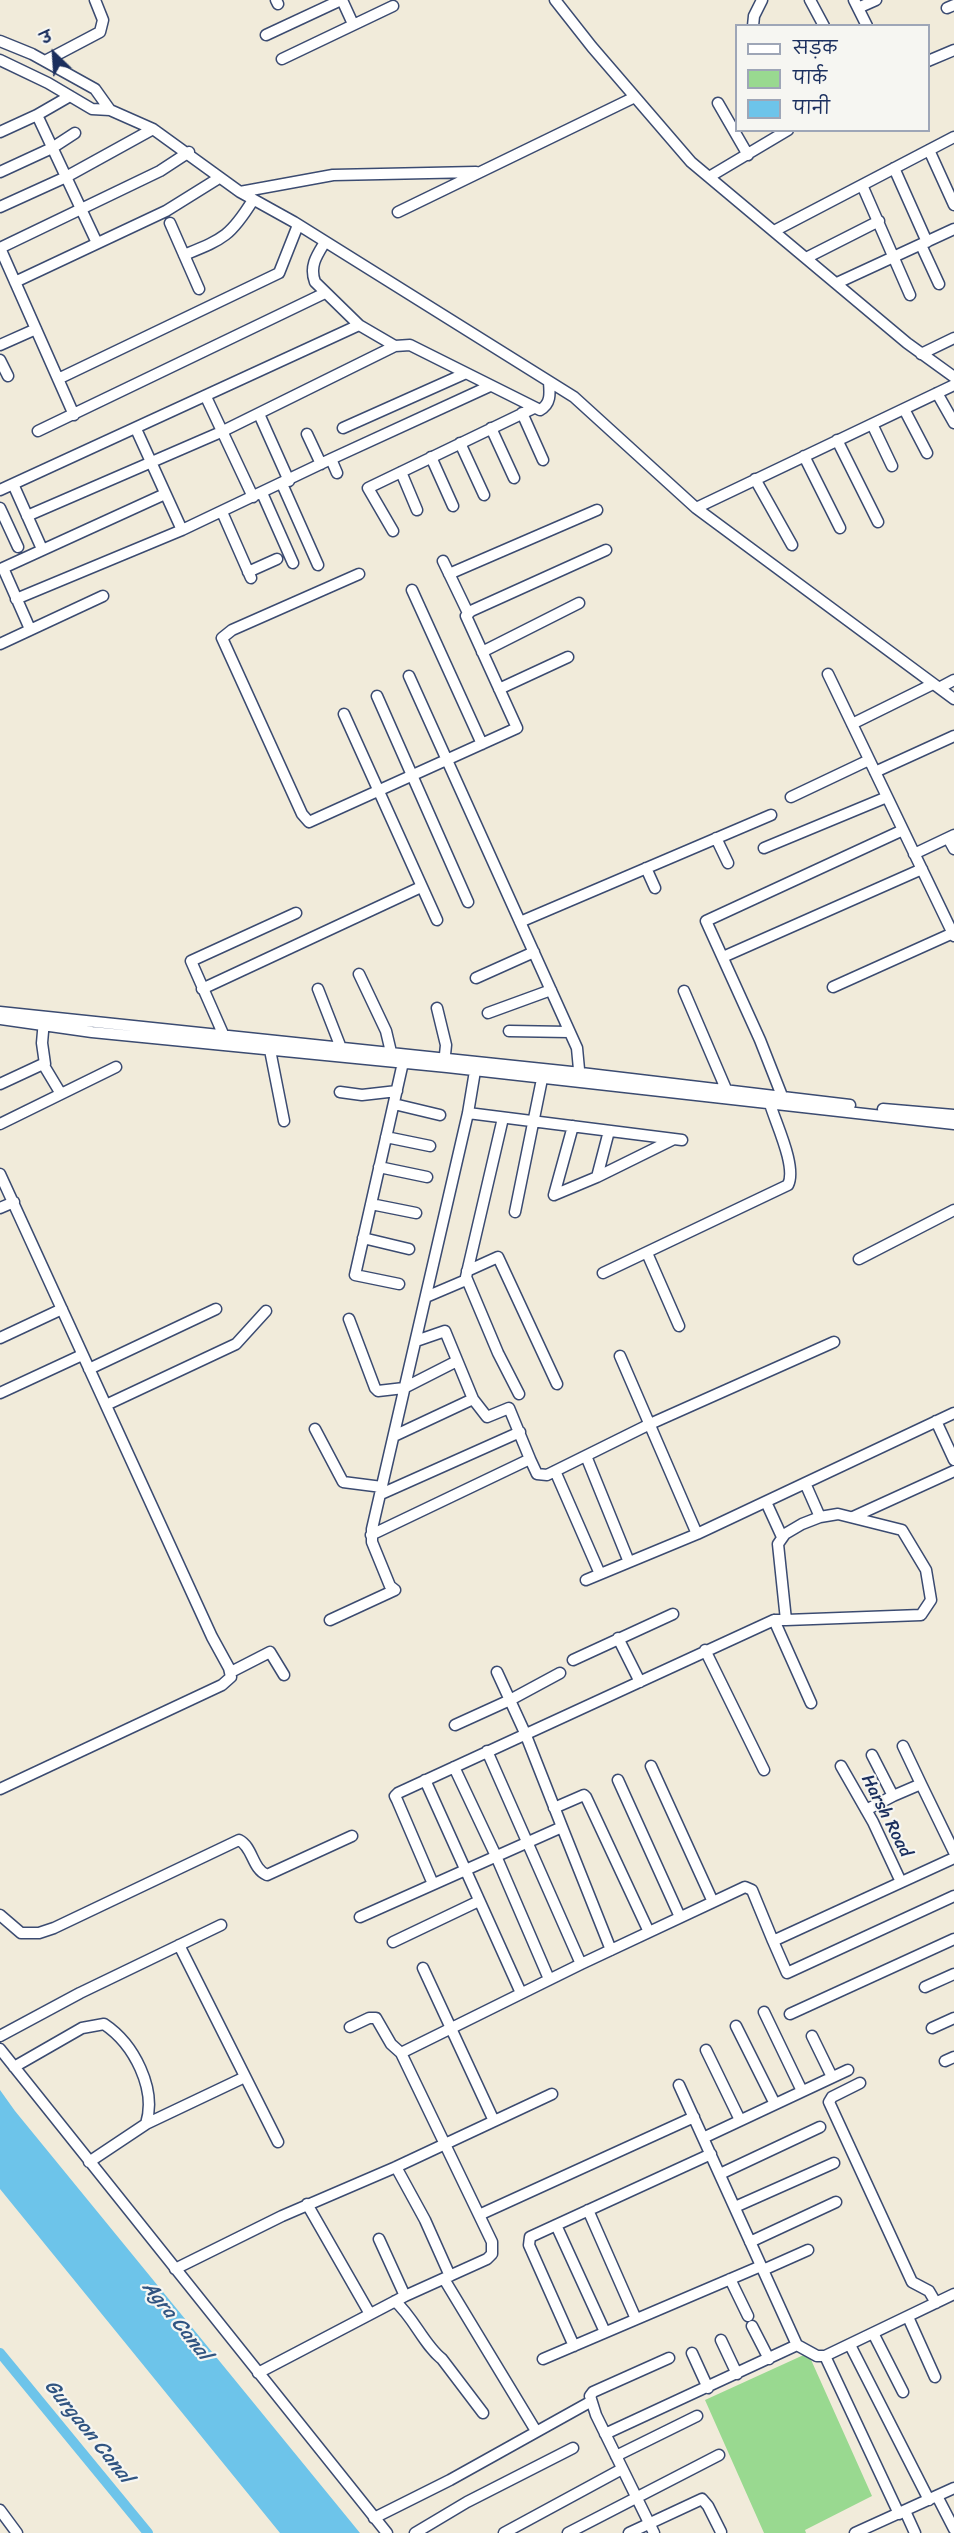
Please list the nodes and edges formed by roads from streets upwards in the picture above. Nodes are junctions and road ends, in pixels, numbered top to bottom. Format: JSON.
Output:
{"nodes":[{"id":1,"x":95,"y":0,"type":"edge"},
{"id":2,"x":341,"y":0,"type":"edge"},
{"id":3,"x":555,"y":0,"type":"edge"},
{"id":4,"x":762,"y":0,"type":"edge"},
{"id":5,"x":810,"y":0,"type":"edge"},
{"id":6,"x":876,"y":0,"type":"edge"},
{"id":7,"x":856,"y":4,"type":"edge"},
{"id":8,"x":393,"y":6,"type":"dead end"},
{"id":9,"x":353,"y":24,"type":"junction"},
{"id":10,"x":753,"y":24,"type":"edge"},
{"id":11,"x":823,"y":24,"type":"edge"},
{"id":12,"x":866,"y":24,"type":"edge"},
{"id":13,"x":266,"y":35,"type":"dead end"},
{"id":14,"x":0,"y":41,"type":"edge"},
{"id":15,"x":954,"y":50,"type":"edge"},
{"id":16,"x":282,"y":58,"type":"dead end"},
{"id":17,"x":930,"y":60,"type":"edge"},
{"id":18,"x":45,"y":61,"type":"junction"},
{"id":19,"x":3,"y":65,"type":"edge"},
{"id":20,"x":70,"y":96,"type":"junction"},
{"id":21,"x":635,"y":97,"type":"junction"},
{"id":22,"x":718,"y":103,"type":"dead end"},
{"id":23,"x":110,"y":110,"type":"junction"},
{"id":24,"x":37,"y":115,"type":"junction"},
{"id":25,"x":153,"y":129,"type":"junction"},
{"id":26,"x":0,"y":132,"type":"edge"},
{"id":27,"x":75,"y":133,"type":"dead end"},
{"id":28,"x":773,"y":135,"type":"edge"},
{"id":29,"x":954,"y":137,"type":"edge"},
{"id":30,"x":52,"y":148,"type":"junction"},
{"id":31,"x":928,"y":150,"type":"junction"},
{"id":32,"x":189,"y":152,"type":"junction"},
{"id":33,"x":748,"y":155,"type":"junction"},
{"id":34,"x":894,"y":168,"type":"junction"},
{"id":35,"x":0,"y":172,"type":"edge"},
{"id":36,"x":479,"y":172,"type":"junction"},
{"id":37,"x":66,"y":177,"type":"junction"},
{"id":38,"x":710,"y":177,"type":"junction"},
{"id":39,"x":219,"y":178,"type":"junction"},
{"id":40,"x":862,"y":184,"type":"junction"},
{"id":41,"x":240,"y":192,"type":"junction"},
{"id":42,"x":253,"y":200,"type":"junction"},
{"id":43,"x":954,"y":205,"type":"edge"},
{"id":44,"x":0,"y":207,"type":"edge"},
{"id":45,"x":81,"y":209,"type":"junction"},
{"id":46,"x":398,"y":212,"type":"dead end"},
{"id":47,"x":879,"y":221,"type":"junction"},
{"id":48,"x":170,"y":223,"type":"dead end"},
{"id":49,"x":298,"y":225,"type":"junction"},
{"id":50,"x":774,"y":231,"type":"junction"},
{"id":51,"x":953,"y":233,"type":"edge"},
{"id":52,"x":325,"y":242,"type":"junction"},
{"id":53,"x":97,"y":243,"type":"junction"},
{"id":54,"x":924,"y":243,"type":"junction"},
{"id":55,"x":0,"y":248,"type":"edge"},
{"id":56,"x":184,"y":255,"type":"junction"},
{"id":57,"x":806,"y":258,"type":"junction"},
{"id":58,"x":893,"y":258,"type":"junction"},
{"id":59,"x":15,"y":282,"type":"junction"},
{"id":60,"x":837,"y":283,"type":"junction"},
{"id":61,"x":939,"y":284,"type":"dead end"},
{"id":62,"x":199,"y":289,"type":"dead end"},
{"id":63,"x":325,"y":293,"type":"junction"},
{"id":64,"x":910,"y":295,"type":"dead end"},
{"id":65,"x":359,"y":325,"type":"junction"},
{"id":66,"x":36,"y":329,"type":"junction"},
{"id":67,"x":954,"y":338,"type":"edge"},
{"id":68,"x":0,"y":345,"type":"edge"},
{"id":69,"x":395,"y":346,"type":"junction"},
{"id":70,"x":921,"y":354,"type":"junction"},
{"id":71,"x":0,"y":360,"type":"edge"},
{"id":72,"x":949,"y":367,"type":"edge"},
{"id":73,"x":464,"y":374,"type":"junction"},
{"id":74,"x":8,"y":376,"type":"dead end"},
{"id":75,"x":954,"y":377,"type":"edge"},
{"id":76,"x":58,"y":379,"type":"junction"},
{"id":77,"x":549,"y":382,"type":"junction"},
{"id":78,"x":954,"y":385,"type":"edge"},
{"id":79,"x":490,"y":386,"type":"junction"},
{"id":80,"x":937,"y":393,"type":"junction"},
{"id":81,"x":206,"y":397,"type":"junction"},
{"id":82,"x":534,"y":408,"type":"junction"},
{"id":83,"x":904,"y":409,"type":"junction"},
{"id":84,"x":522,"y":413,"type":"junction"},
{"id":85,"x":259,"y":414,"type":"junction"},
{"id":86,"x":74,"y":415,"type":"junction"},
{"id":87,"x":954,"y":423,"type":"edge"},
{"id":88,"x":872,"y":424,"type":"junction"},
{"id":89,"x":343,"y":428,"type":"dead end"},
{"id":90,"x":491,"y":428,"type":"junction"},
{"id":91,"x":136,"y":429,"type":"junction"},
{"id":92,"x":38,"y":431,"type":"dead end"},
{"id":93,"x":221,"y":432,"type":"junction"},
{"id":94,"x":308,"y":434,"type":"dead end"},
{"id":95,"x":837,"y":440,"type":"junction"},
{"id":96,"x":460,"y":443,"type":"junction"},
{"id":97,"x":927,"y":453,"type":"dead end"},
{"id":98,"x":804,"y":456,"type":"junction"},
{"id":99,"x":431,"y":457,"type":"junction"},
{"id":100,"x":543,"y":460,"type":"dead end"},
{"id":101,"x":326,"y":461,"type":"junction"},
{"id":102,"x":152,"y":463,"type":"junction"},
{"id":103,"x":892,"y":466,"type":"dead end"},
{"id":104,"x":401,"y":472,"type":"junction"},
{"id":105,"x":337,"y":473,"type":"dead end"},
{"id":106,"x":514,"y":478,"type":"dead end"},
{"id":107,"x":755,"y":479,"type":"junction"},
{"id":108,"x":286,"y":482,"type":"junction"},
{"id":109,"x":14,"y":484,"type":"junction"},
{"id":110,"x":0,"y":490,"type":"edge"},
{"id":111,"x":165,"y":494,"type":"junction"},
{"id":112,"x":257,"y":495,"type":"junction"},
{"id":113,"x":484,"y":495,"type":"dead end"},
{"id":114,"x":453,"y":506,"type":"dead end"},
{"id":115,"x":0,"y":508,"type":"edge"},
{"id":116,"x":696,"y":508,"type":"junction"},
{"id":117,"x":417,"y":510,"type":"dead end"},
{"id":118,"x":597,"y":510,"type":"dead end"},
{"id":119,"x":222,"y":512,"type":"junction"},
{"id":120,"x":27,"y":516,"type":"junction"},
{"id":121,"x":878,"y":522,"type":"dead end"},
{"id":122,"x":840,"y":528,"type":"dead end"},
{"id":123,"x":182,"y":530,"type":"junction"},
{"id":124,"x":393,"y":531,"type":"dead end"},
{"id":125,"x":792,"y":545,"type":"dead end"},
{"id":126,"x":18,"y":547,"type":"dead end"},
{"id":127,"x":42,"y":549,"type":"junction"},
{"id":128,"x":606,"y":550,"type":"dead end"},
{"id":129,"x":277,"y":559,"type":"dead end"},
{"id":130,"x":443,"y":561,"type":"dead end"},
{"id":131,"x":293,"y":563,"type":"dead end"},
{"id":132,"x":318,"y":564,"type":"dead end"},
{"id":133,"x":359,"y":574,"type":"dead end"},
{"id":134,"x":449,"y":574,"type":"junction"},
{"id":135,"x":411,"y":590,"type":"dead end"},
{"id":136,"x":102,"y":596,"type":"dead end"},
{"id":137,"x":16,"y":598,"type":"junction"},
{"id":138,"x":579,"y":603,"type":"dead end"},
{"id":139,"x":468,"y":613,"type":"junction"},
{"id":140,"x":30,"y":628,"type":"junction"},
{"id":141,"x":0,"y":644,"type":"edge"},
{"id":142,"x":482,"y":652,"type":"junction"},
{"id":143,"x":568,"y":657,"type":"dead end"},
{"id":144,"x":828,"y":674,"type":"dead end"},
{"id":145,"x":409,"y":676,"type":"dead end"},
{"id":146,"x":954,"y":680,"type":"edge"},
{"id":147,"x":936,"y":686,"type":"junction"},
{"id":148,"x":499,"y":689,"type":"junction"},
{"id":149,"x":377,"y":696,"type":"dead end"},
{"id":150,"x":954,"y":699,"type":"edge"},
{"id":151,"x":344,"y":714,"type":"dead end"},
{"id":152,"x":852,"y":724,"type":"junction"},
{"id":153,"x":954,"y":735,"type":"edge"},
{"id":154,"x":482,"y":744,"type":"junction"},
{"id":155,"x":447,"y":760,"type":"junction"},
{"id":156,"x":869,"y":760,"type":"junction"},
{"id":157,"x":875,"y":772,"type":"junction"},
{"id":158,"x":412,"y":776,"type":"junction"},
{"id":159,"x":378,"y":791,"type":"junction"},
{"id":160,"x":887,"y":796,"type":"junction"},
{"id":161,"x":791,"y":797,"type":"dead end"},
{"id":162,"x":771,"y":815,"type":"dead end"},
{"id":163,"x":903,"y":830,"type":"junction"},
{"id":164,"x":951,"y":836,"type":"edge"},
{"id":165,"x":716,"y":838,"type":"junction"},
{"id":166,"x":764,"y":848,"type":"dead end"},
{"id":167,"x":954,"y":849,"type":"edge"},
{"id":168,"x":914,"y":854,"type":"junction"},
{"id":169,"x":728,"y":863,"type":"dead end"},
{"id":170,"x":646,"y":868,"type":"junction"},
{"id":171,"x":922,"y":869,"type":"junction"},
{"id":172,"x":421,"y":886,"type":"junction"},
{"id":173,"x":655,"y":888,"type":"dead end"},
{"id":174,"x":468,"y":902,"type":"dead end"},
{"id":175,"x":296,"y":913,"type":"dead end"},
{"id":176,"x":437,"y":920,"type":"dead end"},
{"id":177,"x":520,"y":922,"type":"junction"},
{"id":178,"x":953,"y":935,"type":"edge"},
{"id":179,"x":534,"y":952,"type":"junction"},
{"id":180,"x":723,"y":957,"type":"junction"},
{"id":181,"x":359,"y":974,"type":"dead end"},
{"id":182,"x":476,"y":978,"type":"dead end"},
{"id":183,"x":833,"y":987,"type":"dead end"},
{"id":184,"x":202,"y":989,"type":"junction"},
{"id":185,"x":318,"y":989,"type":"dead end"},
{"id":186,"x":551,"y":990,"type":"junction"},
{"id":187,"x":684,"y":991,"type":"dead end"},
{"id":188,"x":438,"y":1008,"type":"dead end"},
{"id":189,"x":0,"y":1012,"type":"edge"},
{"id":190,"x":488,"y":1013,"type":"dead end"},
{"id":191,"x":0,"y":1019,"type":"edge"},
{"id":192,"x":44,"y":1021,"type":"junction"},
{"id":193,"x":509,"y":1031,"type":"dead end"},
{"id":194,"x":570,"y":1032,"type":"junction"},
{"id":195,"x":216,"y":1038,"type":"junction"},
{"id":196,"x":275,"y":1047,"type":"junction"},
{"id":197,"x":391,"y":1052,"type":"junction"},
{"id":198,"x":343,"y":1053,"type":"junction"},
{"id":199,"x":404,"y":1059,"type":"junction"},
{"id":200,"x":444,"y":1062,"type":"junction"},
{"id":201,"x":45,"y":1064,"type":"junction"},
{"id":202,"x":476,"y":1066,"type":"junction"},
{"id":203,"x":116,"y":1067,"type":"dead end"},
{"id":204,"x":580,"y":1078,"type":"junction"},
{"id":205,"x":542,"y":1079,"type":"junction"},
{"id":206,"x":0,"y":1084,"type":"edge"},
{"id":207,"x":397,"y":1091,"type":"junction"},
{"id":208,"x":340,"y":1092,"type":"dead end"},
{"id":209,"x":721,"y":1092,"type":"junction"},
{"id":210,"x":61,"y":1094,"type":"junction"},
{"id":211,"x":784,"y":1101,"type":"junction"},
{"id":212,"x":394,"y":1104,"type":"junction"},
{"id":213,"x":770,"y":1104,"type":"junction"},
{"id":214,"x":857,"y":1109,"type":"junction"},
{"id":215,"x":468,"y":1113,"type":"junction"},
{"id":216,"x":440,"y":1115,"type":"dead end"},
{"id":217,"x":954,"y":1115,"type":"edge"},
{"id":218,"x":503,"y":1118,"type":"junction"},
{"id":219,"x":284,"y":1121,"type":"dead end"},
{"id":220,"x":533,"y":1121,"type":"junction"},
{"id":221,"x":0,"y":1124,"type":"edge"},
{"id":222,"x":954,"y":1124,"type":"edge"},
{"id":223,"x":573,"y":1126,"type":"junction"},
{"id":224,"x":609,"y":1131,"type":"junction"},
{"id":225,"x":386,"y":1137,"type":"junction"},
{"id":226,"x":430,"y":1146,"type":"dead end"},
{"id":227,"x":379,"y":1167,"type":"junction"},
{"id":228,"x":0,"y":1174,"type":"edge"},
{"id":229,"x":427,"y":1177,"type":"dead end"},
{"id":230,"x":597,"y":1177,"type":"junction"},
{"id":231,"x":14,"y":1202,"type":"junction"},
{"id":232,"x":371,"y":1204,"type":"junction"},
{"id":233,"x":0,"y":1208,"type":"edge"},
{"id":234,"x":954,"y":1210,"type":"edge"},
{"id":235,"x":515,"y":1212,"type":"dead end"},
{"id":236,"x":416,"y":1213,"type":"dead end"},
{"id":237,"x":363,"y":1238,"type":"junction"},
{"id":238,"x":409,"y":1249,"type":"dead end"},
{"id":239,"x":646,"y":1253,"type":"junction"},
{"id":240,"x":859,"y":1259,"type":"dead end"},
{"id":241,"x":603,"y":1273,"type":"dead end"},
{"id":242,"x":467,"y":1276,"type":"junction"},
{"id":243,"x":399,"y":1284,"type":"dead end"},
{"id":244,"x":426,"y":1297,"type":"junction"},
{"id":245,"x":62,"y":1309,"type":"junction"},
{"id":246,"x":216,"y":1310,"type":"dead end"},
{"id":247,"x":266,"y":1311,"type":"dead end"},
{"id":248,"x":349,"y":1319,"type":"dead end"},
{"id":249,"x":679,"y":1326,"type":"dead end"},
{"id":250,"x":0,"y":1338,"type":"edge"},
{"id":251,"x":416,"y":1341,"type":"junction"},
{"id":252,"x":834,"y":1342,"type":"dead end"},
{"id":253,"x":82,"y":1355,"type":"junction"},
{"id":254,"x":620,"y":1356,"type":"dead end"},
{"id":255,"x":457,"y":1362,"type":"junction"},
{"id":256,"x":89,"y":1369,"type":"junction"},
{"id":257,"x":557,"y":1384,"type":"dead end"},
{"id":258,"x":404,"y":1388,"type":"junction"},
{"id":259,"x":0,"y":1393,"type":"edge"},
{"id":260,"x":519,"y":1394,"type":"dead end"},
{"id":261,"x":473,"y":1399,"type":"junction"},
{"id":262,"x":106,"y":1404,"type":"junction"},
{"id":263,"x":954,"y":1413,"type":"edge"},
{"id":264,"x":936,"y":1421,"type":"junction"},
{"id":265,"x":650,"y":1424,"type":"junction"},
{"id":266,"x":315,"y":1429,"type":"dead end"},
{"id":267,"x":520,"y":1432,"type":"junction"},
{"id":268,"x":394,"y":1436,"type":"junction"},
{"id":269,"x":586,"y":1456,"type":"junction"},
{"id":270,"x":530,"y":1459,"type":"junction"},
{"id":271,"x":954,"y":1460,"type":"edge"},
{"id":272,"x":954,"y":1471,"type":"edge"},
{"id":273,"x":555,"y":1472,"type":"junction"},
{"id":274,"x":805,"y":1483,"type":"junction"},
{"id":275,"x":382,"y":1490,"type":"junction"},
{"id":276,"x":766,"y":1502,"type":"junction"},
{"id":277,"x":820,"y":1517,"type":"junction"},
{"id":278,"x":853,"y":1517,"type":"junction"},
{"id":279,"x":697,"y":1534,"type":"junction"},
{"id":280,"x":371,"y":1535,"type":"junction"},
{"id":281,"x":782,"y":1538,"type":"junction"},
{"id":282,"x":629,"y":1562,"type":"junction"},
{"id":283,"x":600,"y":1574,"type":"junction"},
{"id":284,"x":586,"y":1580,"type":"dead end"},
{"id":285,"x":673,"y":1614,"type":"dead end"},
{"id":286,"x":330,"y":1620,"type":"dead end"},
{"id":287,"x":774,"y":1620,"type":"junction"},
{"id":288,"x":786,"y":1620,"type":"junction"},
{"id":289,"x":618,"y":1638,"type":"junction"},
{"id":290,"x":705,"y":1650,"type":"junction"},
{"id":291,"x":573,"y":1660,"type":"dead end"},
{"id":292,"x":231,"y":1672,"type":"junction"},
{"id":293,"x":497,"y":1672,"type":"dead end"},
{"id":294,"x":560,"y":1673,"type":"dead end"},
{"id":295,"x":285,"y":1675,"type":"dead end"},
{"id":296,"x":640,"y":1682,"type":"junction"},
{"id":297,"x":510,"y":1700,"type":"junction"},
{"id":298,"x":811,"y":1703,"type":"dead end"},
{"id":299,"x":455,"y":1725,"type":"dead end"},
{"id":300,"x":525,"y":1733,"type":"junction"},
{"id":301,"x":903,"y":1746,"type":"dead end"},
{"id":302,"x":487,"y":1752,"type":"junction"},
{"id":303,"x":872,"y":1755,"type":"dead end"},
{"id":304,"x":651,"y":1766,"type":"dead end"},
{"id":305,"x":841,"y":1766,"type":"dead end"},
{"id":306,"x":454,"y":1767,"type":"junction"},
{"id":307,"x":764,"y":1770,"type":"dead end"},
{"id":308,"x":425,"y":1780,"type":"junction"},
{"id":309,"x":618,"y":1780,"type":"dead end"},
{"id":310,"x":921,"y":1784,"type":"junction"},
{"id":311,"x":0,"y":1789,"type":"edge"},
{"id":312,"x":893,"y":1796,"type":"junction"},
{"id":313,"x":554,"y":1808,"type":"junction"},
{"id":314,"x":867,"y":1810,"type":"junction"},
{"id":315,"x":562,"y":1827,"type":"junction"},
{"id":316,"x":352,"y":1836,"type":"dead end"},
{"id":317,"x":528,"y":1841,"type":"junction"},
{"id":318,"x":954,"y":1852,"type":"edge"},
{"id":319,"x":496,"y":1856,"type":"junction"},
{"id":320,"x":954,"y":1858,"type":"edge"},
{"id":321,"x":464,"y":1870,"type":"junction"},
{"id":322,"x":901,"y":1882,"type":"junction"},
{"id":323,"x":433,"y":1884,"type":"junction"},
{"id":324,"x":954,"y":1896,"type":"edge"},
{"id":325,"x":479,"y":1901,"type":"junction"},
{"id":326,"x":713,"y":1902,"type":"junction"},
{"id":327,"x":0,"y":1915,"type":"edge"},
{"id":328,"x":360,"y":1917,"type":"dead end"},
{"id":329,"x":680,"y":1917,"type":"junction"},
{"id":330,"x":221,"y":1925,"type":"dead end"},
{"id":331,"x":649,"y":1932,"type":"junction"},
{"id":332,"x":954,"y":1939,"type":"edge"},
{"id":333,"x":773,"y":1941,"type":"junction"},
{"id":334,"x":393,"y":1942,"type":"dead end"},
{"id":335,"x":179,"y":1945,"type":"junction"},
{"id":336,"x":611,"y":1950,"type":"junction"},
{"id":337,"x":581,"y":1964,"type":"junction"},
{"id":338,"x":423,"y":1968,"type":"dead end"},
{"id":339,"x":954,"y":1974,"type":"edge"},
{"id":340,"x":549,"y":1979,"type":"junction"},
{"id":341,"x":925,"y":1987,"type":"dead end"},
{"id":342,"x":521,"y":1993,"type":"junction"},
{"id":343,"x":765,"y":2012,"type":"dead end"},
{"id":344,"x":790,"y":2014,"type":"dead end"},
{"id":345,"x":954,"y":2018,"type":"edge"},
{"id":346,"x":736,"y":2026,"type":"dead end"},
{"id":347,"x":350,"y":2027,"type":"dead end"},
{"id":348,"x":451,"y":2027,"type":"junction"},
{"id":349,"x":932,"y":2028,"type":"dead end"},
{"id":350,"x":0,"y":2036,"type":"edge"},
{"id":351,"x":813,"y":2036,"type":"dead end"},
{"id":352,"x":0,"y":2049,"type":"edge"},
{"id":353,"x":706,"y":2050,"type":"dead end"},
{"id":354,"x":401,"y":2053,"type":"junction"},
{"id":355,"x":14,"y":2067,"type":"junction"},
{"id":356,"x":848,"y":2070,"type":"dead end"},
{"id":357,"x":245,"y":2077,"type":"junction"},
{"id":358,"x":832,"y":2077,"type":"junction"},
{"id":359,"x":860,"y":2083,"type":"dead end"},
{"id":360,"x":679,"y":2085,"type":"dead end"},
{"id":361,"x":802,"y":2091,"type":"junction"},
{"id":362,"x":552,"y":2094,"type":"dead end"},
{"id":363,"x":775,"y":2104,"type":"junction"},
{"id":364,"x":694,"y":2117,"type":"junction"},
{"id":365,"x":494,"y":2121,"type":"junction"},
{"id":366,"x":740,"y":2121,"type":"junction"},
{"id":367,"x":146,"y":2124,"type":"junction"},
{"id":368,"x":820,"y":2127,"type":"dead end"},
{"id":369,"x":703,"y":2138,"type":"junction"},
{"id":370,"x":278,"y":2142,"type":"dead end"},
{"id":371,"x":443,"y":2144,"type":"junction"},
{"id":372,"x":711,"y":2154,"type":"junction"},
{"id":373,"x":89,"y":2162,"type":"junction"},
{"id":374,"x":834,"y":2163,"type":"dead end"},
{"id":375,"x":396,"y":2167,"type":"junction"},
{"id":376,"x":720,"y":2174,"type":"junction"},
{"id":377,"x":836,"y":2202,"type":"dead end"},
{"id":378,"x":307,"y":2204,"type":"junction"},
{"id":379,"x":735,"y":2207,"type":"junction"},
{"id":380,"x":588,"y":2211,"type":"junction"},
{"id":381,"x":479,"y":2215,"type":"junction"},
{"id":382,"x":556,"y":2225,"type":"junction"},
{"id":383,"x":379,"y":2239,"type":"dead end"},
{"id":384,"x":750,"y":2242,"type":"junction"},
{"id":385,"x":808,"y":2250,"type":"dead end"},
{"id":386,"x":762,"y":2268,"type":"junction"},
{"id":387,"x":175,"y":2269,"type":"junction"},
{"id":388,"x":447,"y":2278,"type":"junction"},
{"id":389,"x":730,"y":2279,"type":"junction"},
{"id":390,"x":954,"y":2294,"type":"edge"},
{"id":391,"x":400,"y":2298,"type":"junction"},
{"id":392,"x":936,"y":2303,"type":"junction"},
{"id":393,"x":370,"y":2314,"type":"junction"},
{"id":394,"x":908,"y":2317,"type":"junction"},
{"id":395,"x":636,"y":2319,"type":"junction"},
{"id":396,"x":605,"y":2332,"type":"junction"},
{"id":397,"x":873,"y":2333,"type":"junction"},
{"id":398,"x":722,"y":2340,"type":"dead end"},
{"id":399,"x":797,"y":2345,"type":"junction"},
{"id":400,"x":850,"y":2345,"type":"junction"},
{"id":401,"x":574,"y":2346,"type":"junction"},
{"id":402,"x":692,"y":2353,"type":"dead end"},
{"id":403,"x":825,"y":2356,"type":"junction"},
{"id":404,"x":669,"y":2358,"type":"dead end"},
{"id":405,"x":543,"y":2359,"type":"dead end"},
{"id":406,"x":769,"y":2359,"type":"junction"},
{"id":407,"x":258,"y":2373,"type":"junction"},
{"id":408,"x":737,"y":2374,"type":"junction"},
{"id":409,"x":935,"y":2377,"type":"dead end"},
{"id":410,"x":708,"y":2388,"type":"junction"},
{"id":411,"x":903,"y":2392,"type":"dead end"},
{"id":412,"x":590,"y":2402,"type":"junction"},
{"id":413,"x":483,"y":2413,"type":"dead end"},
{"id":414,"x":697,"y":2416,"type":"dead end"},
{"id":415,"x":537,"y":2431,"type":"junction"},
{"id":416,"x":604,"y":2434,"type":"junction"},
{"id":417,"x":573,"y":2448,"type":"dead end"},
{"id":418,"x":719,"y":2455,"type":"dead end"},
{"id":419,"x":616,"y":2456,"type":"junction"},
{"id":420,"x":622,"y":2469,"type":"junction"},
{"id":421,"x":954,"y":2488,"type":"edge"},
{"id":422,"x":636,"y":2497,"type":"junction"},
{"id":423,"x":933,"y":2498,"type":"junction"},
{"id":424,"x":0,"y":2510,"type":"edge"},
{"id":425,"x":902,"y":2512,"type":"junction"},
{"id":426,"x":374,"y":2518,"type":"junction"},
{"id":427,"x":881,"y":2522,"type":"junction"},
{"id":428,"x":651,"y":2528,"type":"edge"},
{"id":429,"x":954,"y":2529,"type":"edge"},
{"id":430,"x":721,"y":2532,"type":"edge"},
{"id":431,"x":18,"y":2533,"type":"edge"},
{"id":432,"x":387,"y":2533,"type":"edge"},
{"id":433,"x":414,"y":2533,"type":"edge"},
{"id":434,"x":504,"y":2533,"type":"edge"},
{"id":435,"x":568,"y":2533,"type":"edge"},
{"id":436,"x":629,"y":2533,"type":"edge"},
{"id":437,"x":855,"y":2533,"type":"edge"},
{"id":438,"x":886,"y":2533,"type":"edge"},
{"id":439,"x":915,"y":2533,"type":"edge"}],
"edges":[{"from":1,"to":18,"type":"street"},
{"from":2,"to":9,"type":"street"},
{"from":2,"to":13,"type":"street"},
{"from":3,"to":21,"type":"street"},
{"from":4,"to":10,"type":"street"},
{"from":5,"to":11,"type":"street"},
{"from":6,"to":7,"type":"street"},
{"from":7,"to":12,"type":"street"},
{"from":8,"to":9,"type":"street"},
{"from":9,"to":16,"type":"street"},
{"from":14,"to":18,"type":"street"},
{"from":15,"to":17,"type":"street"},
{"from":18,"to":23,"type":"street"},
{"from":19,"to":20,"type":"street"},
{"from":20,"to":23,"type":"street"},
{"from":20,"to":24,"type":"street"},
{"from":21,"to":36,"type":"street"},
{"from":21,"to":38,"type":"street"},
{"from":22,"to":33,"type":"street"},
{"from":23,"to":25,"type":"street"},
{"from":24,"to":26,"type":"street"},
{"from":24,"to":30,"type":"street"},
{"from":25,"to":32,"type":"street"},
{"from":25,"to":37,"type":"street"},
{"from":27,"to":30,"type":"street"},
{"from":28,"to":33,"type":"street"},
{"from":29,"to":31,"type":"street"},
{"from":30,"to":35,"type":"street"},
{"from":30,"to":37,"type":"street"},
{"from":31,"to":34,"type":"street"},
{"from":31,"to":43,"type":"street"},
{"from":32,"to":39,"type":"street"},
{"from":32,"to":45,"type":"street"},
{"from":33,"to":38,"type":"street"},
{"from":34,"to":40,"type":"street"},
{"from":34,"to":54,"type":"street"},
{"from":36,"to":41,"type":"street"},
{"from":36,"to":46,"type":"street"},
{"from":37,"to":44,"type":"street"},
{"from":37,"to":45,"type":"street"},
{"from":38,"to":50,"type":"street"},
{"from":39,"to":41,"type":"street"},
{"from":39,"to":53,"type":"street"},
{"from":40,"to":47,"type":"street"},
{"from":40,"to":50,"type":"street"},
{"from":41,"to":42,"type":"street"},
{"from":42,"to":49,"type":"street"},
{"from":42,"to":56,"type":"street"},
{"from":45,"to":53,"type":"street"},
{"from":45,"to":55,"type":"street"},
{"from":47,"to":57,"type":"street"},
{"from":47,"to":58,"type":"street"},
{"from":48,"to":56,"type":"street"},
{"from":49,"to":52,"type":"street"},
{"from":49,"to":76,"type":"street"},
{"from":50,"to":57,"type":"street"},
{"from":51,"to":54,"type":"street"},
{"from":52,"to":63,"type":"street"},
{"from":52,"to":77,"type":"street"},
{"from":53,"to":59,"type":"street"},
{"from":54,"to":58,"type":"street"},
{"from":54,"to":61,"type":"street"},
{"from":55,"to":59,"type":"street"},
{"from":56,"to":62,"type":"street"},
{"from":57,"to":60,"type":"street"},
{"from":58,"to":60,"type":"street"},
{"from":58,"to":64,"type":"street"},
{"from":59,"to":66,"type":"street"},
{"from":60,"to":70,"type":"street"},
{"from":63,"to":65,"type":"street"},
{"from":63,"to":86,"type":"street"},
{"from":65,"to":69,"type":"street"},
{"from":65,"to":81,"type":"street"},
{"from":66,"to":68,"type":"street"},
{"from":66,"to":76,"type":"street"},
{"from":67,"to":70,"type":"street"},
{"from":69,"to":73,"type":"street"},
{"from":69,"to":85,"type":"street"},
{"from":70,"to":72,"type":"street"},
{"from":71,"to":74,"type":"street"},
{"from":72,"to":75,"type":"street"},
{"from":73,"to":79,"type":"street"},
{"from":73,"to":89,"type":"street"},
{"from":76,"to":86,"type":"street"},
{"from":77,"to":82,"type":"street"},
{"from":77,"to":116,"type":"street"},
{"from":78,"to":80,"type":"street"},
{"from":79,"to":82,"type":"street"},
{"from":79,"to":101,"type":"street"},
{"from":80,"to":83,"type":"street"},
{"from":80,"to":87,"type":"street"},
{"from":81,"to":91,"type":"street"},
{"from":81,"to":93,"type":"street"},
{"from":82,"to":84,"type":"street"},
{"from":83,"to":88,"type":"street"},
{"from":83,"to":97,"type":"street"},
{"from":84,"to":90,"type":"street"},
{"from":84,"to":100,"type":"street"},
{"from":85,"to":93,"type":"street"},
{"from":85,"to":108,"type":"street"},
{"from":86,"to":92,"type":"street"},
{"from":88,"to":95,"type":"street"},
{"from":88,"to":103,"type":"street"},
{"from":90,"to":96,"type":"street"},
{"from":90,"to":106,"type":"street"},
{"from":91,"to":102,"type":"street"},
{"from":91,"to":109,"type":"street"},
{"from":93,"to":102,"type":"street"},
{"from":93,"to":112,"type":"street"},
{"from":94,"to":101,"type":"street"},
{"from":95,"to":98,"type":"street"},
{"from":95,"to":121,"type":"street"},
{"from":96,"to":99,"type":"street"},
{"from":96,"to":113,"type":"street"},
{"from":98,"to":107,"type":"street"},
{"from":98,"to":122,"type":"street"},
{"from":99,"to":104,"type":"street"},
{"from":99,"to":114,"type":"street"},
{"from":101,"to":105,"type":"street"},
{"from":101,"to":108,"type":"street"},
{"from":102,"to":111,"type":"street"},
{"from":102,"to":120,"type":"street"},
{"from":104,"to":117,"type":"street"},
{"from":104,"to":124,"type":"street"},
{"from":107,"to":116,"type":"street"},
{"from":107,"to":125,"type":"street"},
{"from":108,"to":112,"type":"street"},
{"from":108,"to":132,"type":"street"},
{"from":109,"to":110,"type":"street"},
{"from":109,"to":120,"type":"street"},
{"from":111,"to":123,"type":"street"},
{"from":111,"to":127,"type":"street"},
{"from":112,"to":119,"type":"street"},
{"from":112,"to":131,"type":"street"},
{"from":115,"to":126,"type":"street"},
{"from":116,"to":147,"type":"street"},
{"from":118,"to":134,"type":"street"},
{"from":119,"to":123,"type":"street"},
{"from":119,"to":129,"type":"street"},
{"from":120,"to":127,"type":"street"},
{"from":123,"to":137,"type":"street"},
{"from":127,"to":137,"type":"street"},
{"from":128,"to":139,"type":"street"},
{"from":130,"to":134,"type":"street"},
{"from":133,"to":159,"type":"street"},
{"from":134,"to":139,"type":"street"},
{"from":135,"to":154,"type":"street"},
{"from":136,"to":140,"type":"street"},
{"from":137,"to":140,"type":"street"},
{"from":138,"to":142,"type":"street"},
{"from":139,"to":142,"type":"street"},
{"from":140,"to":141,"type":"street"},
{"from":142,"to":148,"type":"street"},
{"from":143,"to":148,"type":"street"},
{"from":144,"to":152,"type":"street"},
{"from":145,"to":155,"type":"street"},
{"from":146,"to":147,"type":"street"},
{"from":147,"to":150,"type":"street"},
{"from":147,"to":152,"type":"street"},
{"from":148,"to":154,"type":"street"},
{"from":149,"to":158,"type":"street"},
{"from":151,"to":159,"type":"street"},
{"from":152,"to":156,"type":"street"},
{"from":153,"to":157,"type":"street"},
{"from":154,"to":155,"type":"street"},
{"from":155,"to":158,"type":"street"},
{"from":155,"to":177,"type":"street"},
{"from":156,"to":157,"type":"street"},
{"from":156,"to":161,"type":"street"},
{"from":157,"to":160,"type":"street"},
{"from":158,"to":159,"type":"street"},
{"from":158,"to":174,"type":"street"},
{"from":159,"to":172,"type":"street"},
{"from":160,"to":163,"type":"street"},
{"from":160,"to":166,"type":"street"},
{"from":162,"to":165,"type":"street"},
{"from":163,"to":168,"type":"street"},
{"from":163,"to":180,"type":"street"},
{"from":164,"to":167,"type":"street"},
{"from":164,"to":168,"type":"street"},
{"from":165,"to":169,"type":"street"},
{"from":165,"to":170,"type":"street"},
{"from":168,"to":171,"type":"street"},
{"from":170,"to":173,"type":"street"},
{"from":170,"to":177,"type":"street"},
{"from":171,"to":178,"type":"street"},
{"from":171,"to":180,"type":"street"},
{"from":172,"to":176,"type":"street"},
{"from":172,"to":184,"type":"street"},
{"from":175,"to":184,"type":"street"},
{"from":177,"to":179,"type":"street"},
{"from":178,"to":183,"type":"street"},
{"from":179,"to":182,"type":"street"},
{"from":179,"to":186,"type":"street"},
{"from":180,"to":211,"type":"street"},
{"from":181,"to":197,"type":"street"},
{"from":184,"to":195,"type":"street"},
{"from":185,"to":198,"type":"street"},
{"from":186,"to":190,"type":"street"},
{"from":186,"to":194,"type":"street"},
{"from":187,"to":209,"type":"street"},
{"from":188,"to":200,"type":"street"},
{"from":189,"to":192,"type":"street"},
{"from":191,"to":192,"type":"street"},
{"from":192,"to":195,"type":"street"},
{"from":192,"to":201,"type":"street"},
{"from":193,"to":194,"type":"street"},
{"from":194,"to":204,"type":"street"},
{"from":195,"to":196,"type":"street"},
{"from":196,"to":198,"type":"street"},
{"from":196,"to":219,"type":"street"},
{"from":197,"to":198,"type":"street"},
{"from":197,"to":199,"type":"street"},
{"from":198,"to":199,"type":"street"},
{"from":199,"to":200,"type":"street"},
{"from":199,"to":207,"type":"street"},
{"from":200,"to":202,"type":"street"},
{"from":201,"to":206,"type":"street"},
{"from":201,"to":210,"type":"street"},
{"from":202,"to":204,"type":"street"},
{"from":202,"to":205,"type":"street"},
{"from":202,"to":215,"type":"street"},
{"from":203,"to":210,"type":"street"},
{"from":204,"to":205,"type":"street"},
{"from":204,"to":209,"type":"street"},
{"from":205,"to":220,"type":"street"},
{"from":207,"to":208,"type":"street"},
{"from":207,"to":212,"type":"street"},
{"from":209,"to":211,"type":"street"},
{"from":209,"to":213,"type":"street"},
{"from":210,"to":221,"type":"street"},
{"from":211,"to":213,"type":"street"},
{"from":211,"to":214,"type":"street"},
{"from":212,"to":216,"type":"street"},
{"from":212,"to":225,"type":"street"},
{"from":213,"to":239,"type":"street"},
{"from":214,"to":217,"type":"street"},
{"from":214,"to":222,"type":"street"},
{"from":215,"to":218,"type":"street"},
{"from":215,"to":244,"type":"street"},
{"from":218,"to":220,"type":"street"},
{"from":218,"to":242,"type":"street"},
{"from":220,"to":223,"type":"street"},
{"from":220,"to":235,"type":"street"},
{"from":223,"to":224,"type":"street"},
{"from":223,"to":230,"type":"street"},
{"from":224,"to":230,"type":"street"},
{"from":224,"to":230,"type":"street"},
{"from":225,"to":226,"type":"street"},
{"from":225,"to":227,"type":"street"},
{"from":227,"to":229,"type":"street"},
{"from":227,"to":232,"type":"street"},
{"from":228,"to":231,"type":"street"},
{"from":231,"to":233,"type":"street"},
{"from":231,"to":245,"type":"street"},
{"from":232,"to":236,"type":"street"},
{"from":232,"to":237,"type":"street"},
{"from":234,"to":240,"type":"street"},
{"from":237,"to":238,"type":"street"},
{"from":237,"to":243,"type":"street"},
{"from":239,"to":241,"type":"street"},
{"from":239,"to":249,"type":"street"},
{"from":242,"to":244,"type":"street"},
{"from":242,"to":257,"type":"street"},
{"from":242,"to":260,"type":"street"},
{"from":244,"to":251,"type":"street"},
{"from":245,"to":250,"type":"street"},
{"from":245,"to":253,"type":"street"},
{"from":246,"to":256,"type":"street"},
{"from":247,"to":262,"type":"street"},
{"from":248,"to":258,"type":"street"},
{"from":251,"to":255,"type":"street"},
{"from":251,"to":258,"type":"street"},
{"from":252,"to":265,"type":"street"},
{"from":253,"to":256,"type":"street"},
{"from":253,"to":259,"type":"street"},
{"from":254,"to":265,"type":"street"},
{"from":255,"to":258,"type":"street"},
{"from":255,"to":261,"type":"street"},
{"from":256,"to":262,"type":"street"},
{"from":258,"to":268,"type":"street"},
{"from":261,"to":267,"type":"street"},
{"from":261,"to":268,"type":"street"},
{"from":262,"to":292,"type":"street"},
{"from":263,"to":264,"type":"street"},
{"from":264,"to":271,"type":"street"},
{"from":264,"to":274,"type":"street"},
{"from":265,"to":269,"type":"street"},
{"from":265,"to":279,"type":"street"},
{"from":266,"to":275,"type":"street"},
{"from":267,"to":270,"type":"street"},
{"from":267,"to":275,"type":"street"},
{"from":268,"to":275,"type":"street"},
{"from":269,"to":273,"type":"street"},
{"from":269,"to":282,"type":"street"},
{"from":270,"to":273,"type":"street"},
{"from":270,"to":280,"type":"street"},
{"from":272,"to":278,"type":"street"},
{"from":273,"to":283,"type":"street"},
{"from":274,"to":276,"type":"street"},
{"from":274,"to":277,"type":"street"},
{"from":275,"to":280,"type":"street"},
{"from":276,"to":279,"type":"street"},
{"from":276,"to":281,"type":"street"},
{"from":277,"to":278,"type":"street"},
{"from":277,"to":281,"type":"street"},
{"from":278,"to":288,"type":"street"},
{"from":279,"to":282,"type":"street"},
{"from":280,"to":286,"type":"street"},
{"from":281,"to":288,"type":"street"},
{"from":282,"to":283,"type":"street"},
{"from":283,"to":284,"type":"street"},
{"from":285,"to":289,"type":"street"},
{"from":287,"to":288,"type":"street"},
{"from":287,"to":290,"type":"street"},
{"from":287,"to":298,"type":"street"},
{"from":289,"to":291,"type":"street"},
{"from":289,"to":296,"type":"street"},
{"from":290,"to":296,"type":"street"},
{"from":290,"to":307,"type":"street"},
{"from":292,"to":295,"type":"street"},
{"from":292,"to":311,"type":"street"},
{"from":293,"to":297,"type":"street"},
{"from":294,"to":297,"type":"street"},
{"from":296,"to":300,"type":"street"},
{"from":297,"to":299,"type":"street"},
{"from":297,"to":300,"type":"street"},
{"from":300,"to":302,"type":"street"},
{"from":300,"to":313,"type":"street"},
{"from":301,"to":310,"type":"street"},
{"from":302,"to":306,"type":"street"},
{"from":302,"to":317,"type":"street"},
{"from":303,"to":312,"type":"street"},
{"from":304,"to":326,"type":"street"},
{"from":305,"to":314,"type":"street","name":"Harsh Road"},
{"from":306,"to":308,"type":"street"},
{"from":306,"to":319,"type":"street"},
{"from":308,"to":321,"type":"street"},
{"from":308,"to":323,"type":"street"},
{"from":309,"to":329,"type":"street"},
{"from":310,"to":312,"type":"street"},
{"from":310,"to":318,"type":"street"},
{"from":312,"to":314,"type":"street"},
{"from":313,"to":315,"type":"street"},
{"from":313,"to":331,"type":"street"},
{"from":314,"to":322,"type":"street","name":"Harsh Road"},
{"from":315,"to":317,"type":"street"},
{"from":315,"to":336,"type":"street"},
{"from":316,"to":327,"type":"street"},
{"from":317,"to":319,"type":"street"},
{"from":317,"to":337,"type":"street"},
{"from":319,"to":321,"type":"street"},
{"from":319,"to":340,"type":"street"},
{"from":320,"to":322,"type":"street"},
{"from":321,"to":323,"type":"street"},
{"from":321,"to":325,"type":"street"},
{"from":322,"to":333,"type":"street"},
{"from":323,"to":328,"type":"street"},
{"from":324,"to":333,"type":"street"},
{"from":325,"to":334,"type":"street"},
{"from":325,"to":342,"type":"street"},
{"from":326,"to":329,"type":"street"},
{"from":326,"to":333,"type":"street"},
{"from":329,"to":331,"type":"street"},
{"from":330,"to":335,"type":"street"},
{"from":331,"to":336,"type":"street"},
{"from":332,"to":344,"type":"street"},
{"from":335,"to":350,"type":"street"},
{"from":335,"to":357,"type":"street"},
{"from":336,"to":337,"type":"street"},
{"from":337,"to":340,"type":"street"},
{"from":338,"to":348,"type":"street"},
{"from":339,"to":341,"type":"street"},
{"from":340,"to":342,"type":"street"},
{"from":342,"to":348,"type":"street"},
{"from":343,"to":361,"type":"street"},
{"from":345,"to":349,"type":"street"},
{"from":346,"to":363,"type":"street"},
{"from":347,"to":354,"type":"street"},
{"from":348,"to":354,"type":"street"},
{"from":348,"to":365,"type":"street"},
{"from":351,"to":358,"type":"street"},
{"from":352,"to":355,"type":"street"},
{"from":353,"to":366,"type":"street"},
{"from":354,"to":371,"type":"street"},
{"from":355,"to":367,"type":"street"},
{"from":355,"to":373,"type":"street"},
{"from":356,"to":358,"type":"street"},
{"from":357,"to":367,"type":"street"},
{"from":357,"to":370,"type":"street"},
{"from":358,"to":361,"type":"street"},
{"from":359,"to":392,"type":"street"},
{"from":360,"to":364,"type":"street"},
{"from":361,"to":363,"type":"street"},
{"from":362,"to":365,"type":"street"},
{"from":363,"to":366,"type":"street"},
{"from":364,"to":369,"type":"street"},
{"from":364,"to":381,"type":"street"},
{"from":365,"to":371,"type":"street"},
{"from":366,"to":369,"type":"street"},
{"from":367,"to":373,"type":"street"},
{"from":368,"to":376,"type":"street"},
{"from":369,"to":372,"type":"street"},
{"from":371,"to":375,"type":"street"},
{"from":371,"to":381,"type":"street"},
{"from":372,"to":376,"type":"street"},
{"from":372,"to":380,"type":"street"},
{"from":373,"to":387,"type":"street"},
{"from":374,"to":379,"type":"street"},
{"from":375,"to":378,"type":"street"},
{"from":375,"to":388,"type":"street"},
{"from":376,"to":379,"type":"street"},
{"from":377,"to":384,"type":"street"},
{"from":378,"to":387,"type":"street"},
{"from":378,"to":393,"type":"street"},
{"from":379,"to":384,"type":"street"},
{"from":380,"to":382,"type":"street"},
{"from":380,"to":395,"type":"street"},
{"from":381,"to":388,"type":"street"},
{"from":382,"to":396,"type":"street"},
{"from":382,"to":401,"type":"street"},
{"from":383,"to":391,"type":"street"},
{"from":384,"to":386,"type":"street"},
{"from":385,"to":386,"type":"street"},
{"from":386,"to":389,"type":"street"},
{"from":386,"to":399,"type":"street"},
{"from":387,"to":407,"type":"street"},
{"from":388,"to":391,"type":"street"},
{"from":388,"to":415,"type":"street"},
{"from":389,"to":395,"type":"street"},
{"from":389,"to":406,"type":"street"},
{"from":390,"to":392,"type":"street"},
{"from":391,"to":393,"type":"street"},
{"from":391,"to":413,"type":"street"},
{"from":392,"to":394,"type":"street"},
{"from":393,"to":407,"type":"street"},
{"from":394,"to":397,"type":"street"},
{"from":394,"to":409,"type":"street"},
{"from":395,"to":396,"type":"street"},
{"from":396,"to":401,"type":"street"},
{"from":397,"to":400,"type":"street"},
{"from":397,"to":411,"type":"street"},
{"from":398,"to":408,"type":"street"},
{"from":399,"to":403,"type":"street"},
{"from":399,"to":406,"type":"street"},
{"from":400,"to":403,"type":"street"},
{"from":400,"to":423,"type":"street"},
{"from":401,"to":405,"type":"street"},
{"from":402,"to":410,"type":"street"},
{"from":403,"to":425,"type":"street"},
{"from":404,"to":412,"type":"street"},
{"from":406,"to":408,"type":"street"},
{"from":407,"to":426,"type":"street"},
{"from":408,"to":410,"type":"street"},
{"from":410,"to":416,"type":"street"},
{"from":412,"to":415,"type":"street"},
{"from":412,"to":416,"type":"street"},
{"from":414,"to":419,"type":"street"},
{"from":415,"to":426,"type":"street"},
{"from":416,"to":419,"type":"street"},
{"from":417,"to":433,"type":"street"},
{"from":418,"to":422,"type":"street"},
{"from":419,"to":420,"type":"street"},
{"from":420,"to":422,"type":"street"},
{"from":420,"to":434,"type":"street"},
{"from":421,"to":423,"type":"street"},
{"from":422,"to":428,"type":"street"},
{"from":422,"to":435,"type":"street"},
{"from":423,"to":425,"type":"street"},
{"from":423,"to":429,"type":"street"},
{"from":424,"to":431,"type":"street"},
{"from":425,"to":427,"type":"street"},
{"from":425,"to":439,"type":"street"},
{"from":426,"to":432,"type":"street"},
{"from":427,"to":437,"type":"street"},
{"from":427,"to":438,"type":"street"},
{"from":428,"to":430,"type":"street"},
{"from":428,"to":436,"type":"street"}]}
